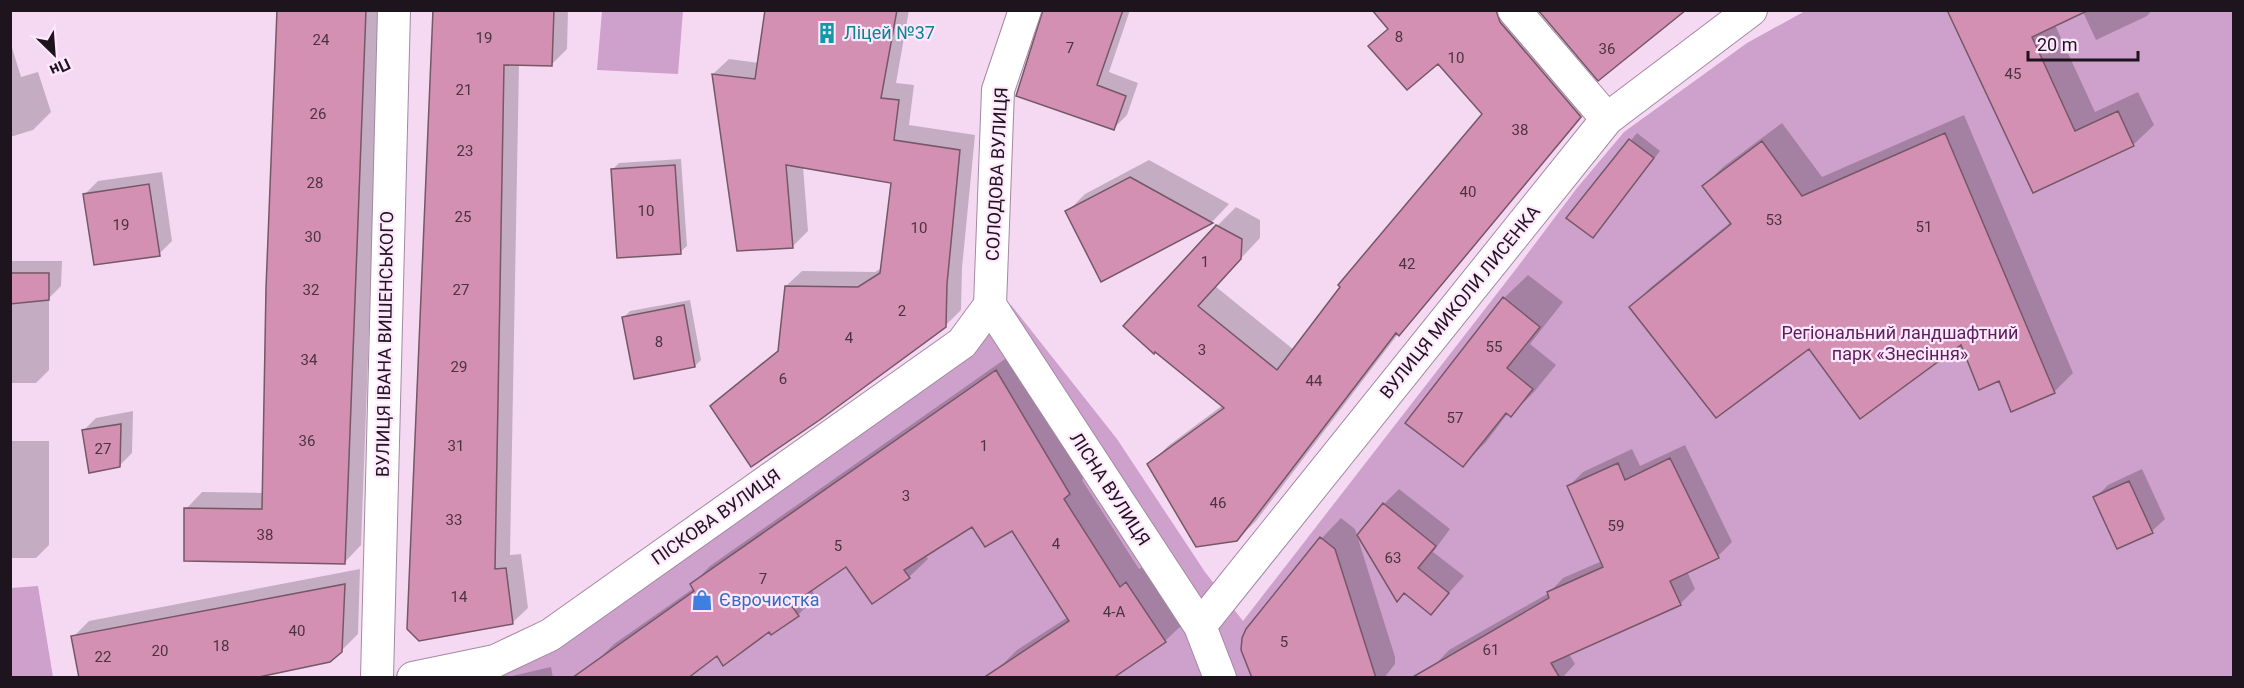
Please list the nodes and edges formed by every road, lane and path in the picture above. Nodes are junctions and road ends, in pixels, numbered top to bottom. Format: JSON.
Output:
{"nodes":[{"id":1,"x":394,"y":10,"type":"edge"},
{"id":2,"x":1025,"y":10,"type":"edge"},
{"id":3,"x":1514,"y":10,"type":"edge"},
{"id":4,"x":1751,"y":10,"type":"edge"},
{"id":5,"x":1607,"y":119,"type":"junction"},
{"id":6,"x":990,"y":305,"type":"junction"},
{"id":7,"x":1200,"y":626,"type":"junction"},
{"id":8,"x":377,"y":678,"type":"edge"},
{"id":9,"x":413,"y":678,"type":"edge"},
{"id":10,"x":1220,"y":678,"type":"edge"}],
"edges":[{"from":1,"to":8,"type":"street","name":"ВУЛИЦЯ ІВАНА ВИШЕНСЬКОГО"},
{"from":2,"to":6,"type":"street","name":"СОЛОДОВА ВУЛИЦЯ"},
{"from":3,"to":5,"type":"street"},
{"from":4,"to":5,"type":"street","name":"ВУЛИЦЯ МИКОЛИ ЛИСЕНКА"},
{"from":5,"to":7,"type":"street","name":"ВУЛИЦЯ МИКОЛИ ЛИСЕНКА"},
{"from":6,"to":7,"type":"street","name":"ЛІСНА ВУЛИЦЯ"},
{"from":6,"to":9,"type":"street","name":"ПІСКОВА ВУЛИЦЯ"},
{"from":7,"to":10,"type":"street","name":"ЛІСНА ВУЛИЦЯ"}]}
